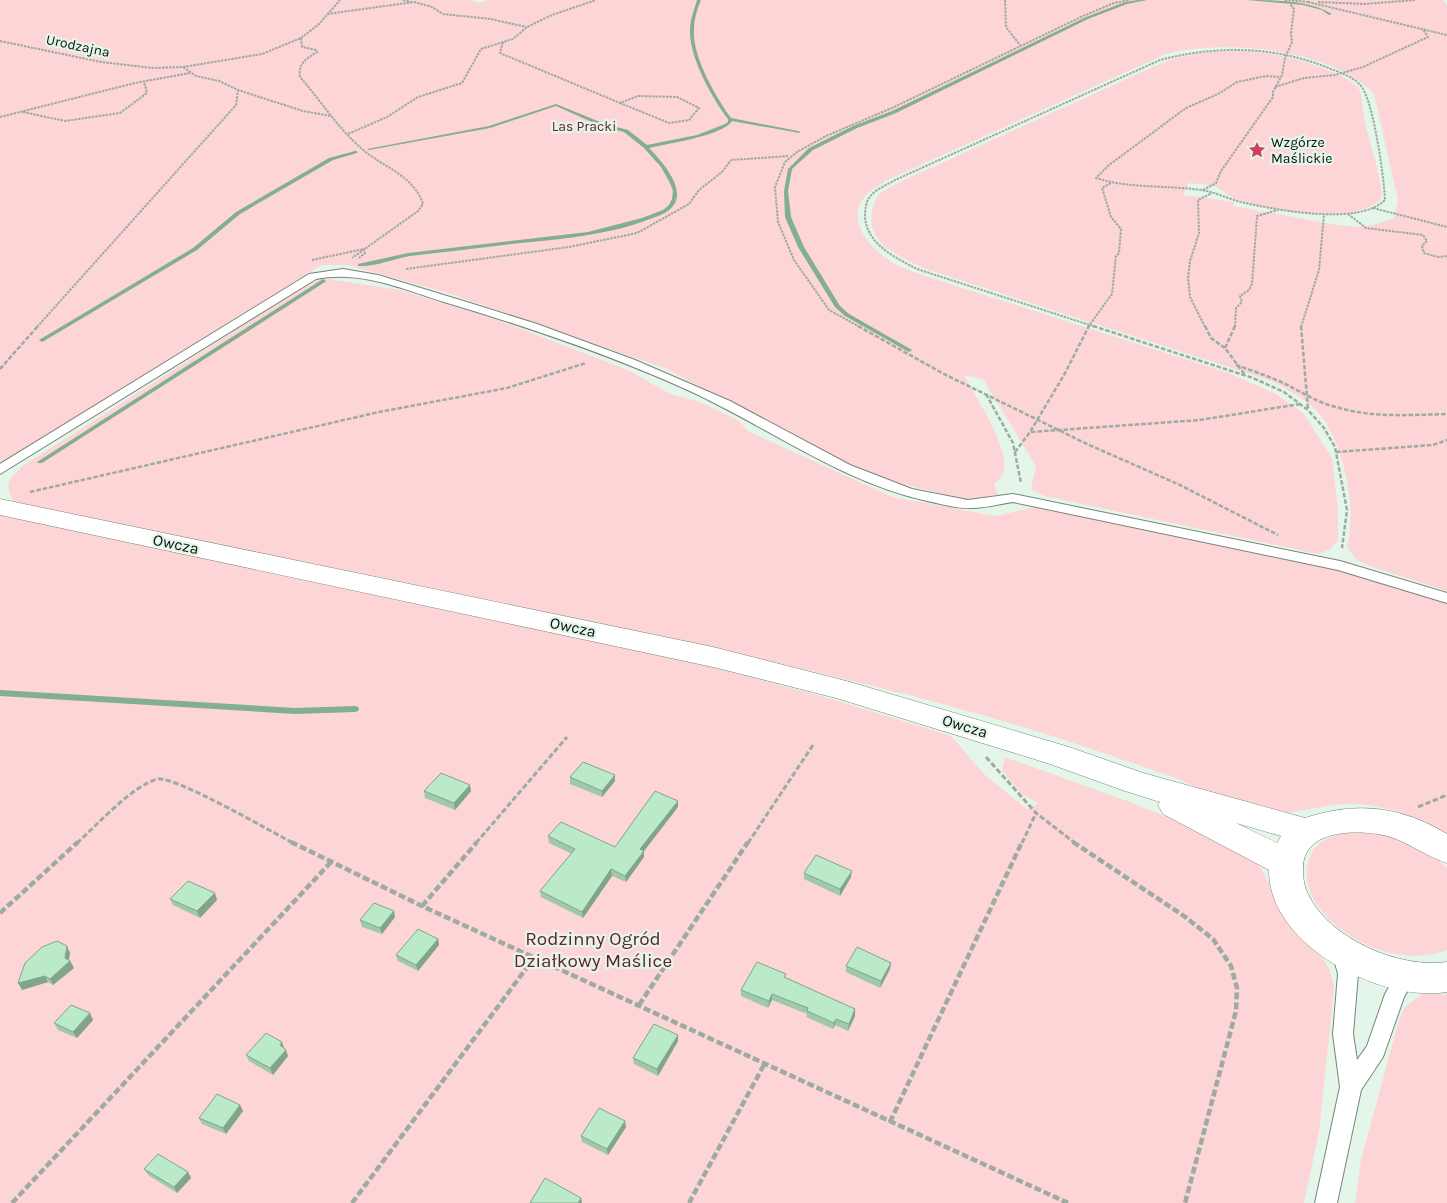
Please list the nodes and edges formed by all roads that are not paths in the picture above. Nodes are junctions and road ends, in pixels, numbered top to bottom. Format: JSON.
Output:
{"nodes":[{"id":1,"x":0,"y":470,"type":"edge"},
{"id":2,"x":0,"y":506,"type":"edge"},
{"id":3,"x":1447,"y":598,"type":"edge"},
{"id":4,"x":1136,"y":783,"type":"junction"},
{"id":5,"x":1307,"y":831,"type":"junction"},
{"id":6,"x":1447,"y":850,"type":"edge"},
{"id":7,"x":1286,"y":863,"type":"junction"},
{"id":8,"x":1342,"y":952,"type":"junction"},
{"id":9,"x":1406,"y":976,"type":"junction"},
{"id":10,"x":1447,"y":977,"type":"edge"},
{"id":11,"x":1352,"y":1088,"type":"junction"},
{"id":12,"x":1326,"y":1203,"type":"edge"}],
"edges":[{"from":1,"to":3,"type":"lane"},
{"from":2,"to":4,"type":"street","name":"Owcza"},
{"from":4,"to":5,"type":"street","name":"Owcza"},
{"from":4,"to":7,"type":"street","name":"Owcza"},
{"from":5,"to":6,"type":"street"},
{"from":5,"to":7,"type":"street"},
{"from":7,"to":8,"type":"street"},
{"from":8,"to":9,"type":"street"},
{"from":8,"to":11,"type":"lane"},
{"from":9,"to":10,"type":"street"},
{"from":9,"to":11,"type":"lane"},
{"from":11,"to":12,"type":"lane"}]}
